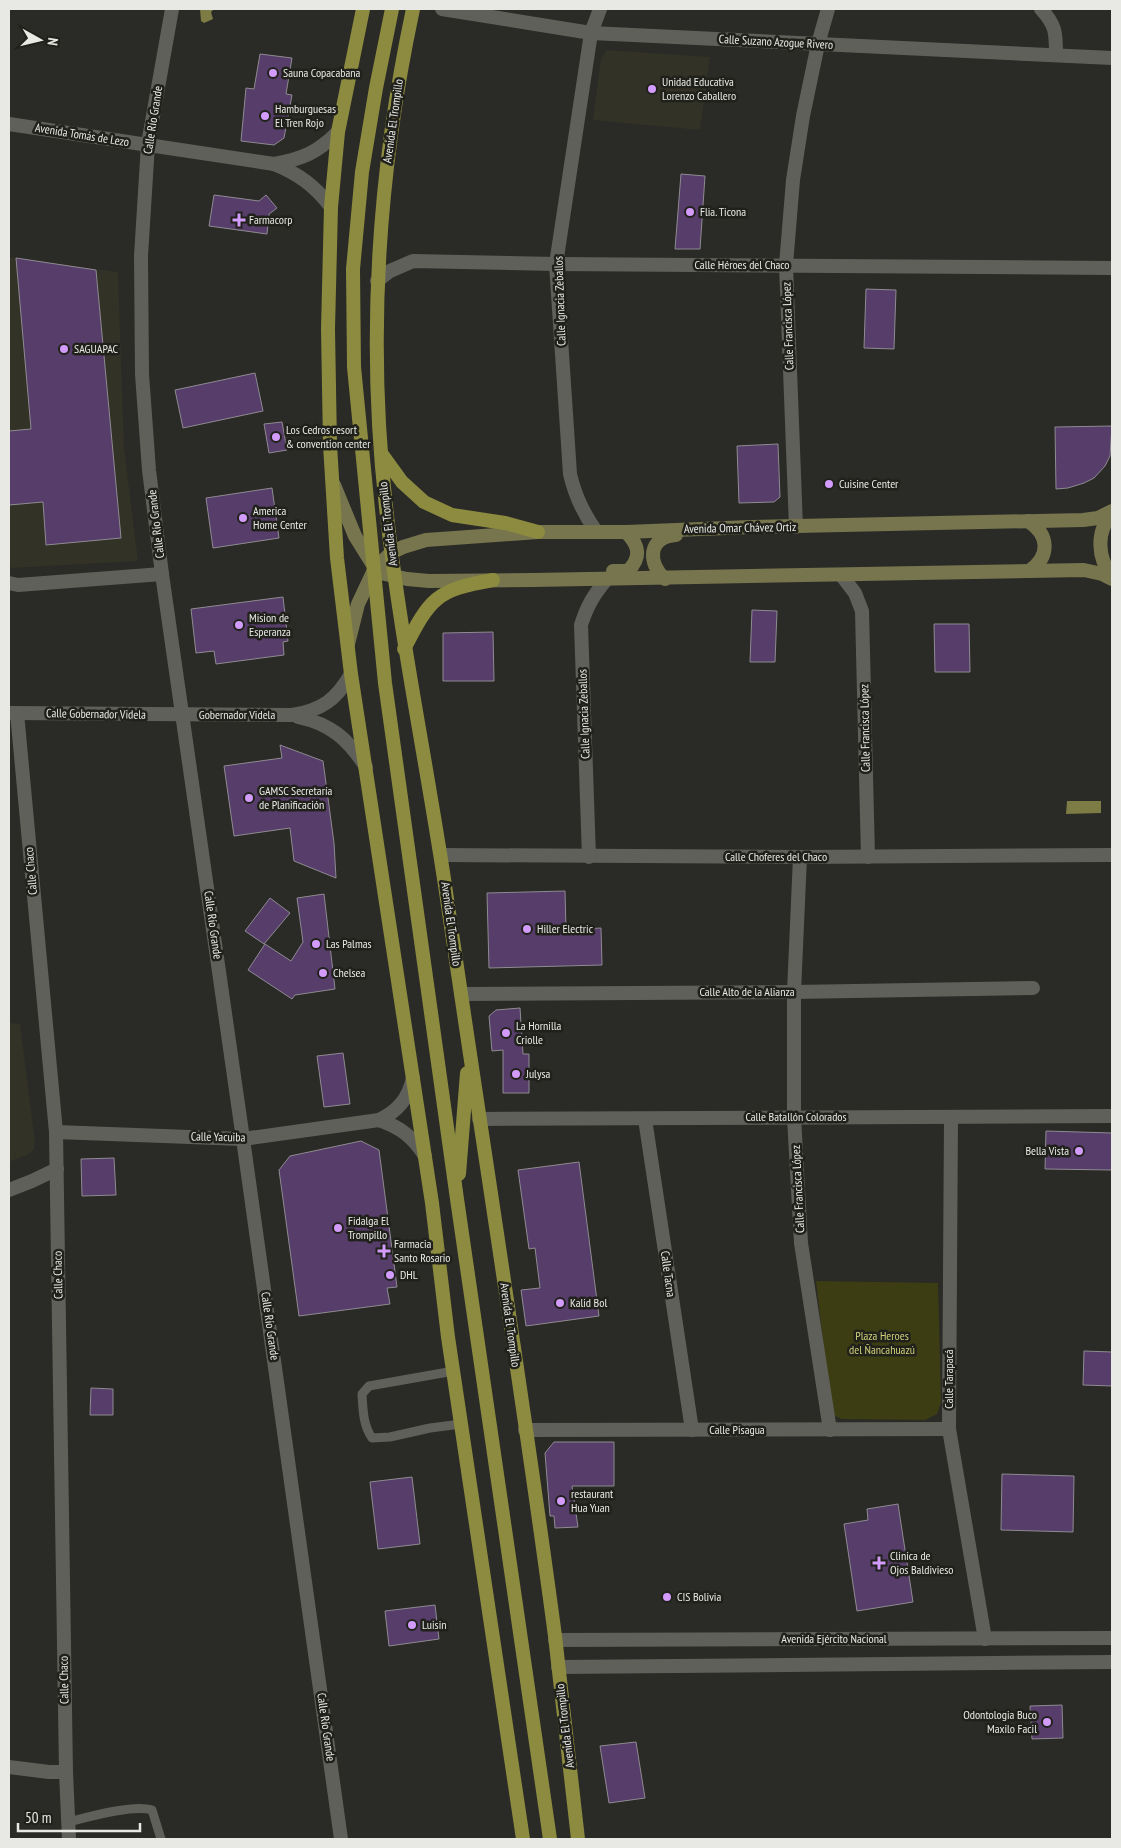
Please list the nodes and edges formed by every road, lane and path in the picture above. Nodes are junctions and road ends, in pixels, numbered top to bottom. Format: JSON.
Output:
{"nodes":[{"id":1,"x":172,"y":9,"type":"edge"},
{"id":2,"x":363,"y":9,"type":"edge"},
{"id":3,"x":392,"y":9,"type":"edge"},
{"id":4,"x":412,"y":9,"type":"edge"},
{"id":5,"x":442,"y":9,"type":"edge"},
{"id":6,"x":600,"y":9,"type":"edge"},
{"id":7,"x":828,"y":9,"type":"edge"},
{"id":8,"x":1041,"y":9,"type":"edge"},
{"id":9,"x":591,"y":33,"type":"junction"},
{"id":10,"x":818,"y":44,"type":"junction"},
{"id":11,"x":1056,"y":55,"type":"junction"},
{"id":12,"x":1112,"y":58,"type":"edge"},
{"id":13,"x":9,"y":124,"type":"edge"},
{"id":14,"x":338,"y":132,"type":"junction"},
{"id":15,"x":148,"y":144,"type":"junction"},
{"id":16,"x":274,"y":164,"type":"junction"},
{"id":17,"x":331,"y":207,"type":"junction"},
{"id":18,"x":556,"y":264,"type":"junction"},
{"id":19,"x":786,"y":265,"type":"junction"},
{"id":20,"x":1112,"y":268,"type":"edge"},
{"id":21,"x":377,"y":281,"type":"junction"},
{"id":22,"x":359,"y":419,"type":"junction"},
{"id":23,"x":380,"y":452,"type":"junction"},
{"id":24,"x":332,"y":481,"type":"junction"},
{"id":25,"x":1112,"y":513,"type":"edge"},
{"id":26,"x":1028,"y":522,"type":"junction"},
{"id":27,"x":751,"y":527,"type":"junction"},
{"id":28,"x":796,"y":527,"type":"junction"},
{"id":29,"x":538,"y":532,"type":"junction"},
{"id":30,"x":596,"y":532,"type":"junction"},
{"id":31,"x":626,"y":532,"type":"junction"},
{"id":32,"x":391,"y":552,"type":"junction"},
{"id":33,"x":375,"y":568,"type":"junction"},
{"id":34,"x":1029,"y":571,"type":"junction"},
{"id":35,"x":162,"y":574,"type":"junction"},
{"id":36,"x":394,"y":576,"type":"junction"},
{"id":37,"x":842,"y":576,"type":"junction"},
{"id":38,"x":1112,"y":578,"type":"edge"},
{"id":39,"x":607,"y":579,"type":"junction"},
{"id":40,"x":665,"y":579,"type":"junction"},
{"id":41,"x":493,"y":580,"type":"junction"},
{"id":42,"x":546,"y":580,"type":"junction"},
{"id":43,"x":9,"y":583,"type":"edge"},
{"id":44,"x":348,"y":645,"type":"junction"},
{"id":45,"x":404,"y":649,"type":"junction"},
{"id":46,"x":352,"y":674,"type":"junction"},
{"id":47,"x":13,"y":713,"type":"edge"},
{"id":48,"x":183,"y":715,"type":"junction"},
{"id":49,"x":292,"y":715,"type":"junction"},
{"id":50,"x":367,"y":767,"type":"junction"},
{"id":51,"x":441,"y":855,"type":"junction"},
{"id":52,"x":1112,"y":855,"type":"edge"},
{"id":53,"x":868,"y":856,"type":"junction"},
{"id":54,"x":589,"y":857,"type":"junction"},
{"id":55,"x":800,"y":857,"type":"junction"},
{"id":56,"x":1033,"y":988,"type":"dead end"},
{"id":57,"x":794,"y":992,"type":"junction"},
{"id":58,"x":461,"y":994,"type":"junction"},
{"id":59,"x":468,"y":1052,"type":"junction"},
{"id":60,"x":413,"y":1078,"type":"junction"},
{"id":61,"x":1112,"y":1116,"type":"edge"},
{"id":62,"x":794,"y":1117,"type":"junction"},
{"id":63,"x":951,"y":1117,"type":"junction"},
{"id":64,"x":479,"y":1119,"type":"junction"},
{"id":65,"x":645,"y":1119,"type":"junction"},
{"id":66,"x":379,"y":1120,"type":"junction"},
{"id":67,"x":56,"y":1132,"type":"junction"},
{"id":68,"x":243,"y":1138,"type":"junction"},
{"id":69,"x":424,"y":1156,"type":"junction"},
{"id":70,"x":57,"y":1169,"type":"junction"},
{"id":71,"x":9,"y":1190,"type":"edge"},
{"id":72,"x":457,"y":1199,"type":"junction"},
{"id":73,"x":454,"y":1371,"type":"junction"},
{"id":74,"x":461,"y":1424,"type":"junction"},
{"id":75,"x":949,"y":1429,"type":"junction"},
{"id":76,"x":525,"y":1430,"type":"junction"},
{"id":77,"x":692,"y":1430,"type":"junction"},
{"id":78,"x":830,"y":1430,"type":"junction"},
{"id":79,"x":1112,"y":1638,"type":"edge"},
{"id":80,"x":985,"y":1639,"type":"junction"},
{"id":81,"x":555,"y":1640,"type":"junction"},
{"id":82,"x":1112,"y":1662,"type":"edge"},
{"id":83,"x":558,"y":1667,"type":"junction"},
{"id":84,"x":9,"y":1767,"type":"edge"},
{"id":85,"x":66,"y":1772,"type":"junction"},
{"id":86,"x":519,"y":1818,"type":"junction"},
{"id":87,"x":68,"y":1822,"type":"junction"},
{"id":88,"x":69,"y":1839,"type":"edge"},
{"id":89,"x":161,"y":1839,"type":"edge"},
{"id":90,"x":341,"y":1839,"type":"edge"},
{"id":91,"x":517,"y":1839,"type":"edge"},
{"id":92,"x":523,"y":1839,"type":"edge"},
{"id":93,"x":550,"y":1839,"type":"edge"},
{"id":94,"x":578,"y":1839,"type":"edge"}],
"edges":[{"from":1,"to":15,"type":"street","name":"Calle Río Grande"},
{"from":2,"to":14,"type":"main road"},
{"from":3,"to":22,"type":"main road","name":"Avenida El Trompillo"},
{"from":4,"to":21,"type":"main road","name":"Avenida El Trompillo"},
{"from":5,"to":9,"type":"street","name":"Calle Suzano Azogue Rivero"},
{"from":6,"to":9,"type":"street","name":"Calle Ignacia Zeballos"},
{"from":7,"to":10,"type":"street","name":"Calle Francisca López"},
{"from":8,"to":11,"type":"street"},
{"from":9,"to":10,"type":"street","name":"Calle Suzano Azogue Rivero"},
{"from":9,"to":18,"type":"street","name":"Calle Ignacia Zeballos"},
{"from":10,"to":11,"type":"street","name":"Calle Suzano Azogue Rivero"},
{"from":10,"to":19,"type":"street","name":"Calle Francisca López"},
{"from":11,"to":12,"type":"street","name":"Calle Suzano Azogue Rivero"},
{"from":13,"to":15,"type":"street","name":"Avenida Tomás de Lezo"},
{"from":14,"to":16,"type":"street","name":"Avenida Tomás de Lezo"},
{"from":14,"to":17,"type":"main road"},
{"from":15,"to":16,"type":"street","name":"Avenida Tomás de Lezo"},
{"from":15,"to":35,"type":"street","name":"Calle Río Grande"},
{"from":16,"to":17,"type":"street","name":"Avenida Tomás de Lezo"},
{"from":17,"to":24,"type":"main road"},
{"from":18,"to":19,"type":"street","name":"Calle Héroes del Chaco"},
{"from":18,"to":21,"type":"street","name":"Calle Héroes del Chaco"},
{"from":18,"to":30,"type":"street","name":"Calle Ignacia Zeballos"},
{"from":19,"to":20,"type":"street","name":"Calle Héroes del Chaco"},
{"from":19,"to":28,"type":"street","name":"Calle Francisca López"},
{"from":21,"to":23,"type":"main road","name":"Avenida El Trompillo"},
{"from":22,"to":23,"type":"main road"},
{"from":22,"to":33,"type":"main road","name":"Avenida El Trompillo"},
{"from":23,"to":29,"type":"main road"},
{"from":23,"to":32,"type":"main road","name":"Avenida El Trompillo"},
{"from":24,"to":33,"type":"main road"},
{"from":24,"to":44,"type":"main road"},
{"from":25,"to":26,"type":"main road","name":"Avenida Omar Chávez Ortiz"},
{"from":25,"to":38,"type":"main road"},
{"from":26,"to":28,"type":"main road","name":"Avenida Omar Chávez Ortiz"},
{"from":26,"to":34,"type":"main road"},
{"from":27,"to":28,"type":"main road","name":"Avenida Omar Chávez Ortiz"},
{"from":27,"to":31,"type":"main road","name":"Avenida Omar Chávez Ortiz"},
{"from":27,"to":40,"type":"main road"},
{"from":29,"to":30,"type":"main road","name":"Avenida Omar Chávez Ortiz"},
{"from":29,"to":32,"type":"main road","name":"Avenida Omar Chávez Ortiz"},
{"from":30,"to":31,"type":"main road","name":"Avenida Omar Chávez Ortiz"},
{"from":31,"to":42,"type":"main road"},
{"from":32,"to":33,"type":"main road","name":"Avenida Omar Chávez Ortiz"},
{"from":32,"to":36,"type":"main road","name":"Avenida El Trompillo"},
{"from":33,"to":36,"type":"main road"},
{"from":33,"to":44,"type":"main road","name":"Avenida Omar Chávez Ortiz"},
{"from":33,"to":72,"type":"main road","name":"Avenida El Trompillo"},
{"from":34,"to":37,"type":"main road"},
{"from":34,"to":38,"type":"main road"},
{"from":35,"to":43,"type":"street"},
{"from":35,"to":48,"type":"street","name":"Calle Río Grande"},
{"from":36,"to":41,"type":"main road"},
{"from":36,"to":45,"type":"main road","name":"Avenida El Trompillo"},
{"from":37,"to":40,"type":"main road"},
{"from":37,"to":53,"type":"street","name":"Calle Francisca López"},
{"from":39,"to":40,"type":"main road"},
{"from":39,"to":42,"type":"main road"},
{"from":39,"to":54,"type":"street","name":"Calle Ignacia Zeballos"},
{"from":41,"to":42,"type":"main road"},
{"from":41,"to":45,"type":"main road"},
{"from":44,"to":46,"type":"main road"},
{"from":45,"to":51,"type":"main road","name":"Avenida El Trompillo"},
{"from":46,"to":49,"type":"street","name":"Gobernador Videla"},
{"from":46,"to":50,"type":"main road"},
{"from":47,"to":48,"type":"street","name":"Calle Gobernador Videla"},
{"from":47,"to":67,"type":"street","name":"Calle Chaco"},
{"from":48,"to":49,"type":"street","name":"Gobernador Videla"},
{"from":48,"to":68,"type":"street","name":"Calle Río Grande"},
{"from":49,"to":50,"type":"street","name":"Gobernador Videla"},
{"from":50,"to":60,"type":"main road"},
{"from":51,"to":54,"type":"street","name":"Calle Choferes del Chaco"},
{"from":51,"to":58,"type":"main road","name":"Avenida El Trompillo"},
{"from":52,"to":53,"type":"street","name":"Calle Choferes del Chaco"},
{"from":53,"to":55,"type":"street","name":"Calle Choferes del Chaco"},
{"from":54,"to":55,"type":"street","name":"Calle Choferes del Chaco"},
{"from":55,"to":57,"type":"street","name":"Calle Francisca López"},
{"from":56,"to":57,"type":"street","name":"Calle Alto de la Alianza"},
{"from":57,"to":58,"type":"street","name":"Calle Alto de la Alianza"},
{"from":57,"to":62,"type":"street","name":"Calle Francisca López"},
{"from":58,"to":59,"type":"main road","name":"Avenida El Trompillo"},
{"from":59,"to":64,"type":"main road","name":"Avenida El Trompillo"},
{"from":59,"to":72,"type":"main road"},
{"from":60,"to":66,"type":"street","name":"Calle Yacuiba"},
{"from":60,"to":69,"type":"main road"},
{"from":61,"to":63,"type":"street","name":"Calle Batallón Colorados"},
{"from":62,"to":63,"type":"street","name":"Calle Batallón Colorados"},
{"from":62,"to":65,"type":"street","name":"Calle Batallón Colorados"},
{"from":62,"to":78,"type":"street","name":"Calle Francisca López"},
{"from":63,"to":75,"type":"street","name":"Calle Tarapacá"},
{"from":64,"to":65,"type":"street","name":"Calle Batallón Colorados"},
{"from":64,"to":76,"type":"main road","name":"Avenida El Trompillo"},
{"from":65,"to":77,"type":"street","name":"Calle Tacna"},
{"from":66,"to":68,"type":"street","name":"Calle Yacuiba"},
{"from":66,"to":69,"type":"street"},
{"from":67,"to":68,"type":"street","name":"Calle Yacuiba"},
{"from":67,"to":70,"type":"street","name":"Calle Chaco"},
{"from":68,"to":90,"type":"street","name":"Calle Río Grande"},
{"from":69,"to":73,"type":"main road"},
{"from":70,"to":71,"type":"street"},
{"from":70,"to":85,"type":"street","name":"Calle Chaco"},
{"from":72,"to":93,"type":"main road","name":"Avenida El Trompillo"},
{"from":73,"to":74,"type":"main road"},
{"from":73,"to":74,"type":"lane"},
{"from":74,"to":86,"type":"main road"},
{"from":75,"to":78,"type":"street","name":"Calle Pisagua"},
{"from":75,"to":80,"type":"street","name":"Calle Tarapacá"},
{"from":76,"to":77,"type":"street","name":"Calle Pisagua"},
{"from":76,"to":81,"type":"main road","name":"Avenida El Trompillo"},
{"from":77,"to":78,"type":"street","name":"Calle Pisagua"},
{"from":79,"to":80,"type":"street","name":"Avenida Ejército Nacional"},
{"from":80,"to":81,"type":"street","name":"Avenida Ejército Nacional"},
{"from":81,"to":83,"type":"main road","name":"Avenida El Trompillo"},
{"from":82,"to":83,"type":"street","name":"Avenida Ejército Nacional"},
{"from":83,"to":94,"type":"main road","name":"Avenida El Trompillo"},
{"from":84,"to":85,"type":"street"},
{"from":85,"to":87,"type":"street","name":"Calle Chaco"},
{"from":86,"to":91,"type":"main road"},
{"from":86,"to":92,"type":"main road"},
{"from":87,"to":88,"type":"street","name":"Calle Chaco"},
{"from":87,"to":89,"type":"lane"}]}
